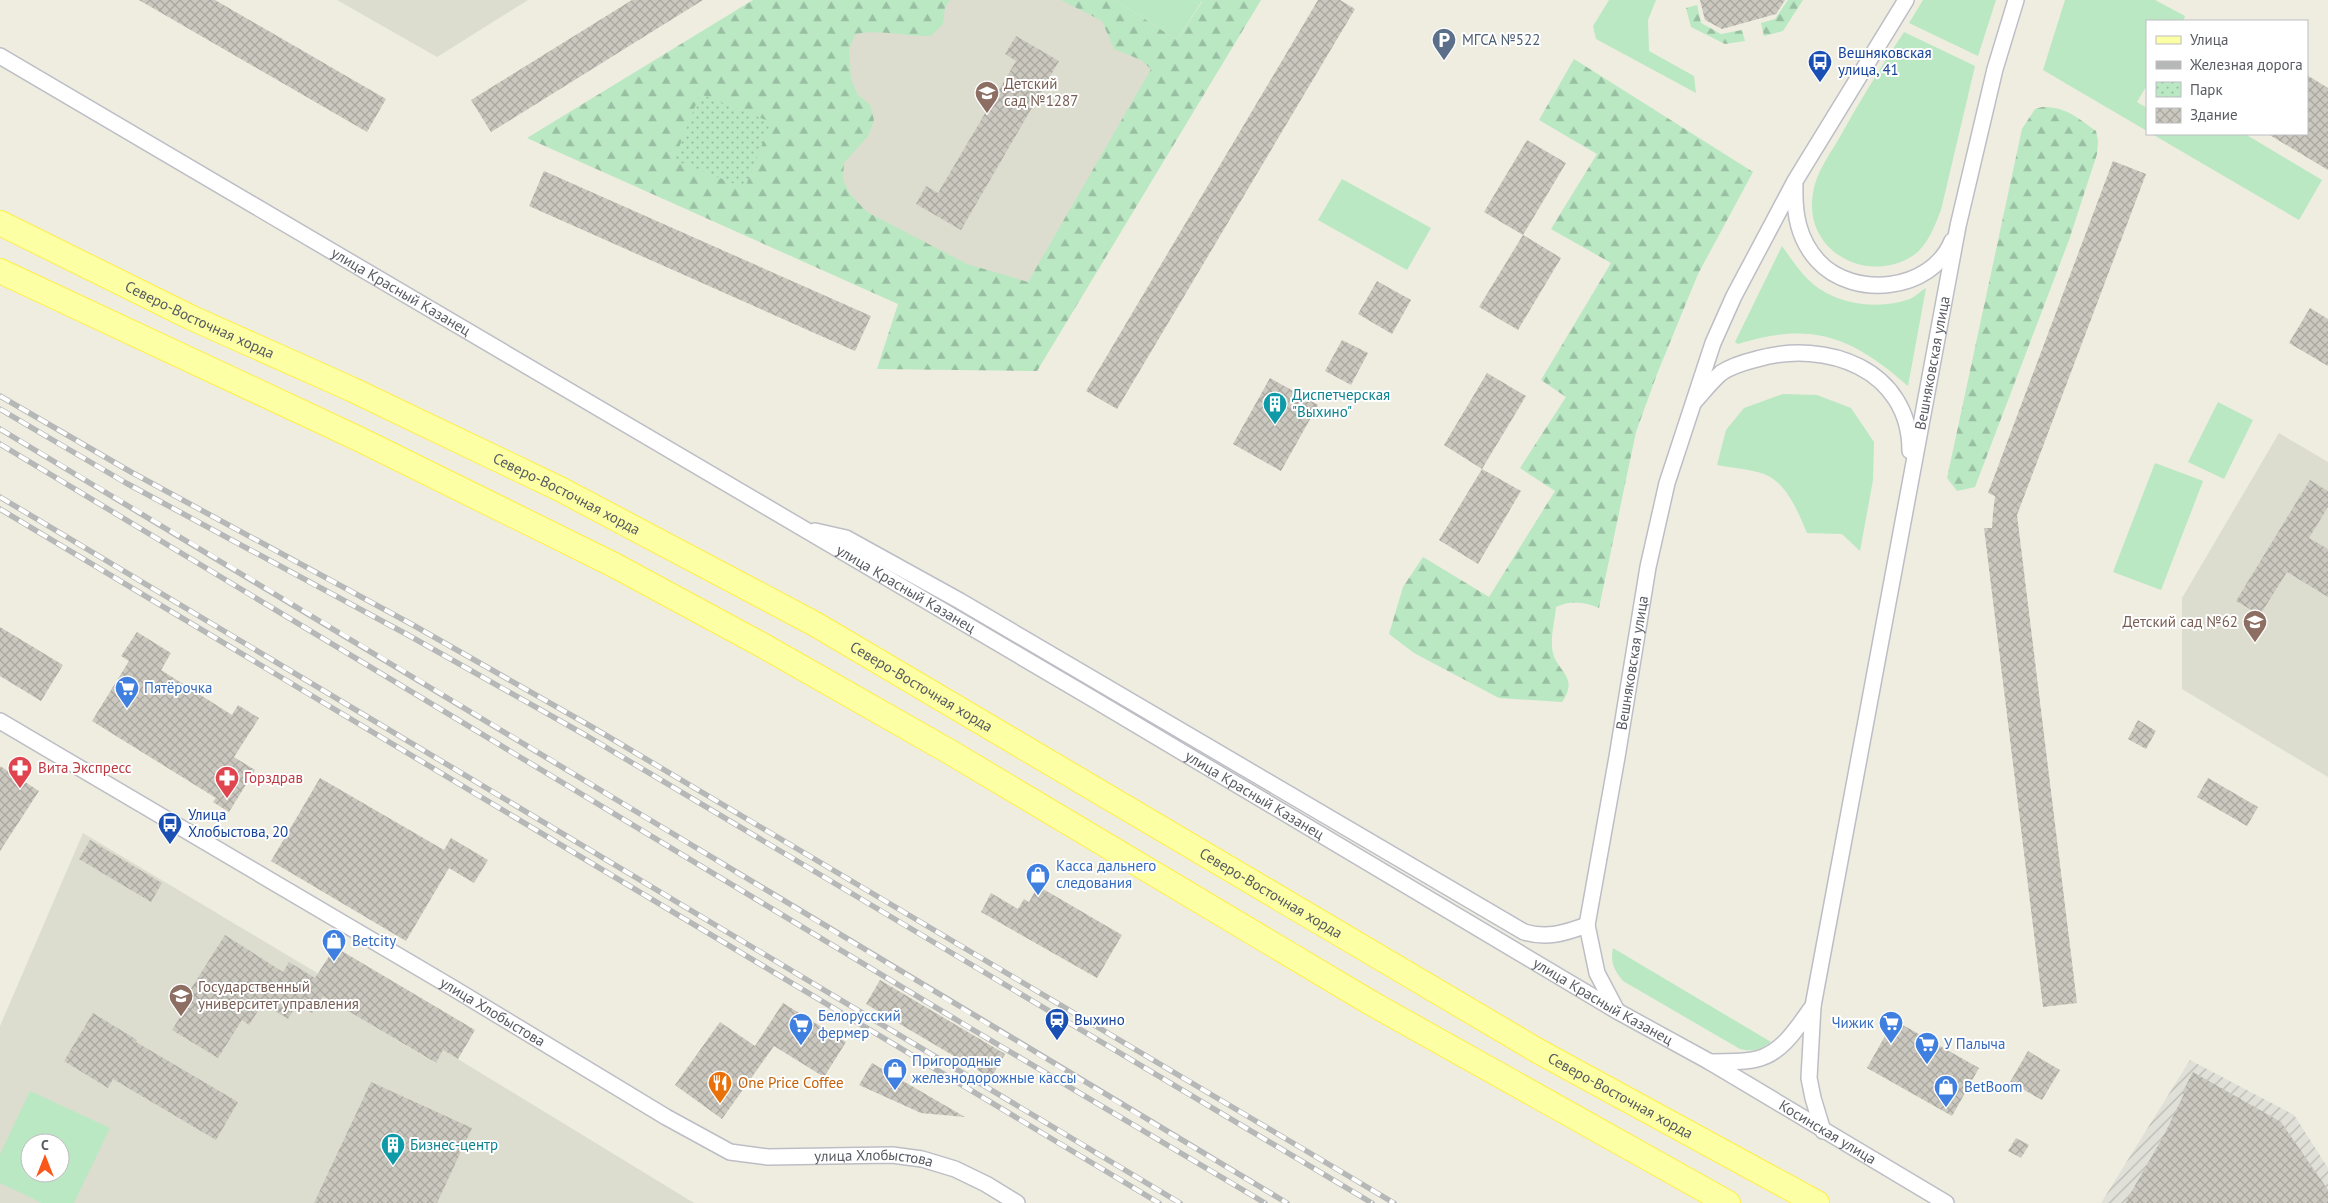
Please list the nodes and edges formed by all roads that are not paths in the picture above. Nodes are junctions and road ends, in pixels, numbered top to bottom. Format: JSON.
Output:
{"nodes":[{"id":1,"x":1906,"y":0,"type":"edge"},
{"id":2,"x":2016,"y":0,"type":"edge"},
{"id":3,"x":0,"y":56,"type":"edge"},
{"id":4,"x":1795,"y":181,"type":"junction"},
{"id":5,"x":0,"y":223,"type":"edge"},
{"id":6,"x":1958,"y":226,"type":"junction"},
{"id":7,"x":0,"y":271,"type":"edge"},
{"id":8,"x":1691,"y":404,"type":"junction"},
{"id":9,"x":1907,"y":500,"type":"junction"},
{"id":10,"x":801,"y":528,"type":"junction"},
{"id":11,"x":0,"y":721,"type":"edge"},
{"id":12,"x":1587,"y":925,"type":"junction"},
{"id":13,"x":1813,"y":1006,"type":"junction"},
{"id":14,"x":1617,"y":1012,"type":"junction"},
{"id":15,"x":1710,"y":1062,"type":"junction"},
{"id":16,"x":1824,"y":1131,"type":"junction"},
{"id":17,"x":1017,"y":1203,"type":"edge"},
{"id":18,"x":1728,"y":1203,"type":"edge"},
{"id":19,"x":1817,"y":1203,"type":"edge"},
{"id":20,"x":1946,"y":1203,"type":"edge"}],
"edges":[{"from":1,"to":4,"type":"street","name":"Вешняковская улица"},
{"from":2,"to":6,"type":"street","name":"Вешняковская улица"},
{"from":3,"to":10,"type":"street","name":"улица Красный Казанец"},
{"from":4,"to":6,"type":"street","name":"Вешняковская улица"},
{"from":4,"to":8,"type":"street","name":"Вешняковская улица"},
{"from":5,"to":19,"type":"main road","name":"Северо-Восточная хорда"},
{"from":6,"to":9,"type":"street","name":"Вешняковская улица"},
{"from":7,"to":18,"type":"main road"},
{"from":8,"to":9,"type":"street","name":"Вешняковская улица"},
{"from":8,"to":12,"type":"street","name":"Вешняковская улица"},
{"from":9,"to":13,"type":"street","name":"Вешняковская улица"},
{"from":10,"to":12,"type":"street","name":"улица Красный Казанец"},
{"from":10,"to":14,"type":"street","name":"улица Красный Казанец"},
{"from":11,"to":17,"type":"street","name":"улица Хлобыстова"},
{"from":12,"to":14,"type":"street","name":"Вешняковская улица"},
{"from":13,"to":15,"type":"street","name":"Вешняковская улица"},
{"from":13,"to":16,"type":"street","name":"Вешняковская улица"},
{"from":14,"to":15,"type":"street","name":"улица Красный Казанец"},
{"from":15,"to":16,"type":"street","name":"Косинская улица"},
{"from":16,"to":20,"type":"street","name":"Косинская улица"}]}
